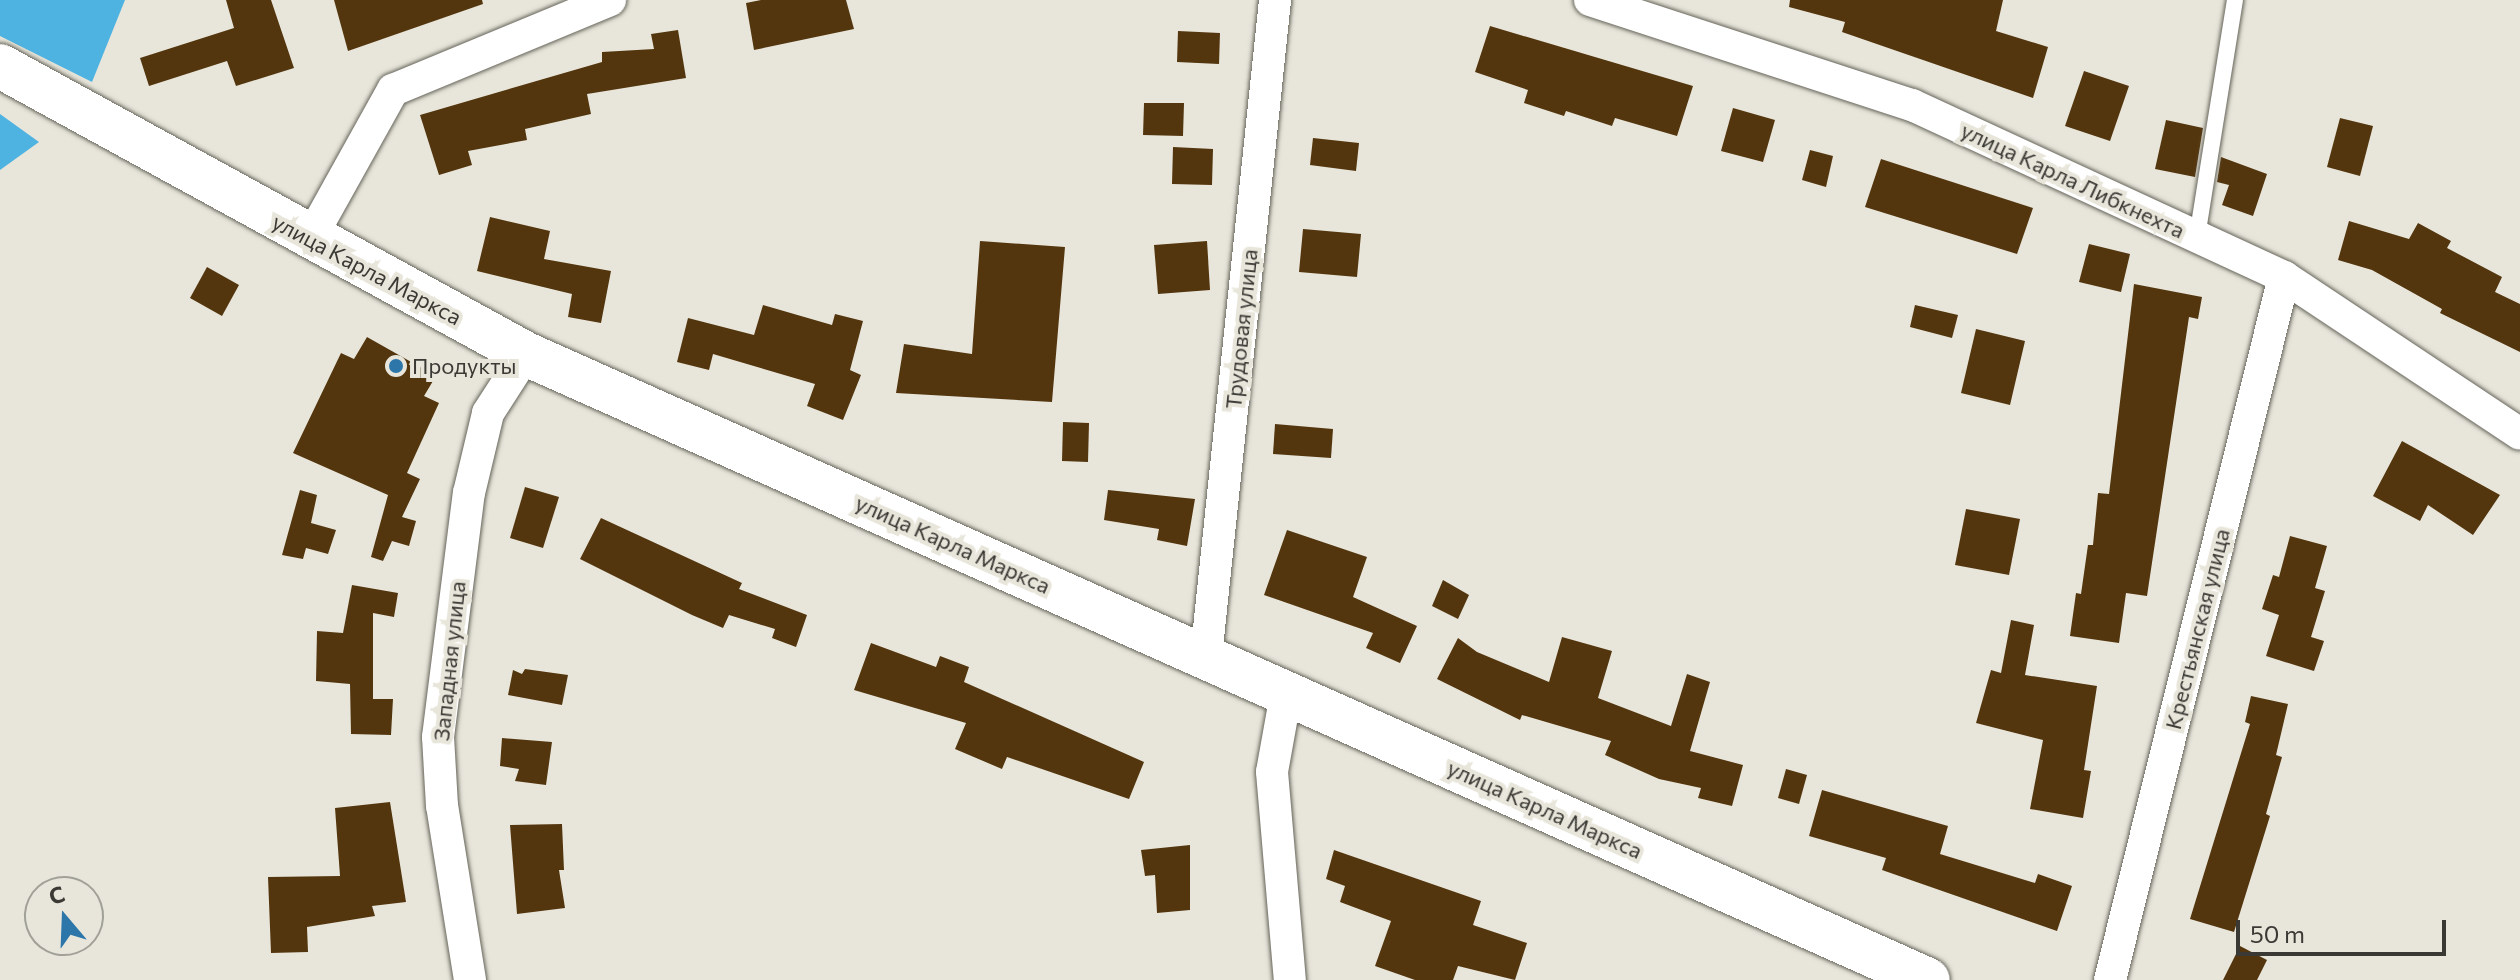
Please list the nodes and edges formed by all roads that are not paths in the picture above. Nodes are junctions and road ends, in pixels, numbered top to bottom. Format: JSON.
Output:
{"nodes":[{"id":1,"x":610,"y":0,"type":"edge"},
{"id":2,"x":1275,"y":0,"type":"edge"},
{"id":3,"x":1590,"y":0,"type":"edge"},
{"id":4,"x":2235,"y":0,"type":"edge"},
{"id":5,"x":0,"y":66,"type":"edge"},
{"id":6,"x":2197,"y":237,"type":"junction"},
{"id":7,"x":310,"y":239,"type":"junction"},
{"id":8,"x":2284,"y":277,"type":"junction"},
{"id":9,"x":526,"y":354,"type":"junction"},
{"id":10,"x":2520,"y":434,"type":"edge"},
{"id":11,"x":1206,"y":657,"type":"junction"},
{"id":12,"x":1286,"y":694,"type":"junction"},
{"id":13,"x":470,"y":980,"type":"edge"},
{"id":14,"x":1290,"y":980,"type":"edge"},
{"id":15,"x":1928,"y":980,"type":"edge"},
{"id":16,"x":2110,"y":980,"type":"edge"}],
"edges":[{"from":1,"to":7,"type":"street"},
{"from":2,"to":11,"type":"street","name":"Трудовая улица"},
{"from":3,"to":6,"type":"street","name":"улица Карла Либкнехта"},
{"from":4,"to":6,"type":"lane"},
{"from":5,"to":7,"type":"main road","name":"улица Карла Маркса"},
{"from":6,"to":8,"type":"street","name":"улица Карла Либкнехта"},
{"from":7,"to":9,"type":"main road","name":"улица Карла Маркса"},
{"from":8,"to":10,"type":"street","name":"улица Карла Либкнехта"},
{"from":8,"to":16,"type":"street","name":"Крестьянская улица"},
{"from":9,"to":11,"type":"main road","name":"улица Карла Маркса"},
{"from":9,"to":13,"type":"street","name":"Западная улица"},
{"from":11,"to":12,"type":"main road","name":"улица Карла Маркса"},
{"from":12,"to":14,"type":"street"},
{"from":12,"to":15,"type":"main road","name":"улица Карла Маркса"}]}
